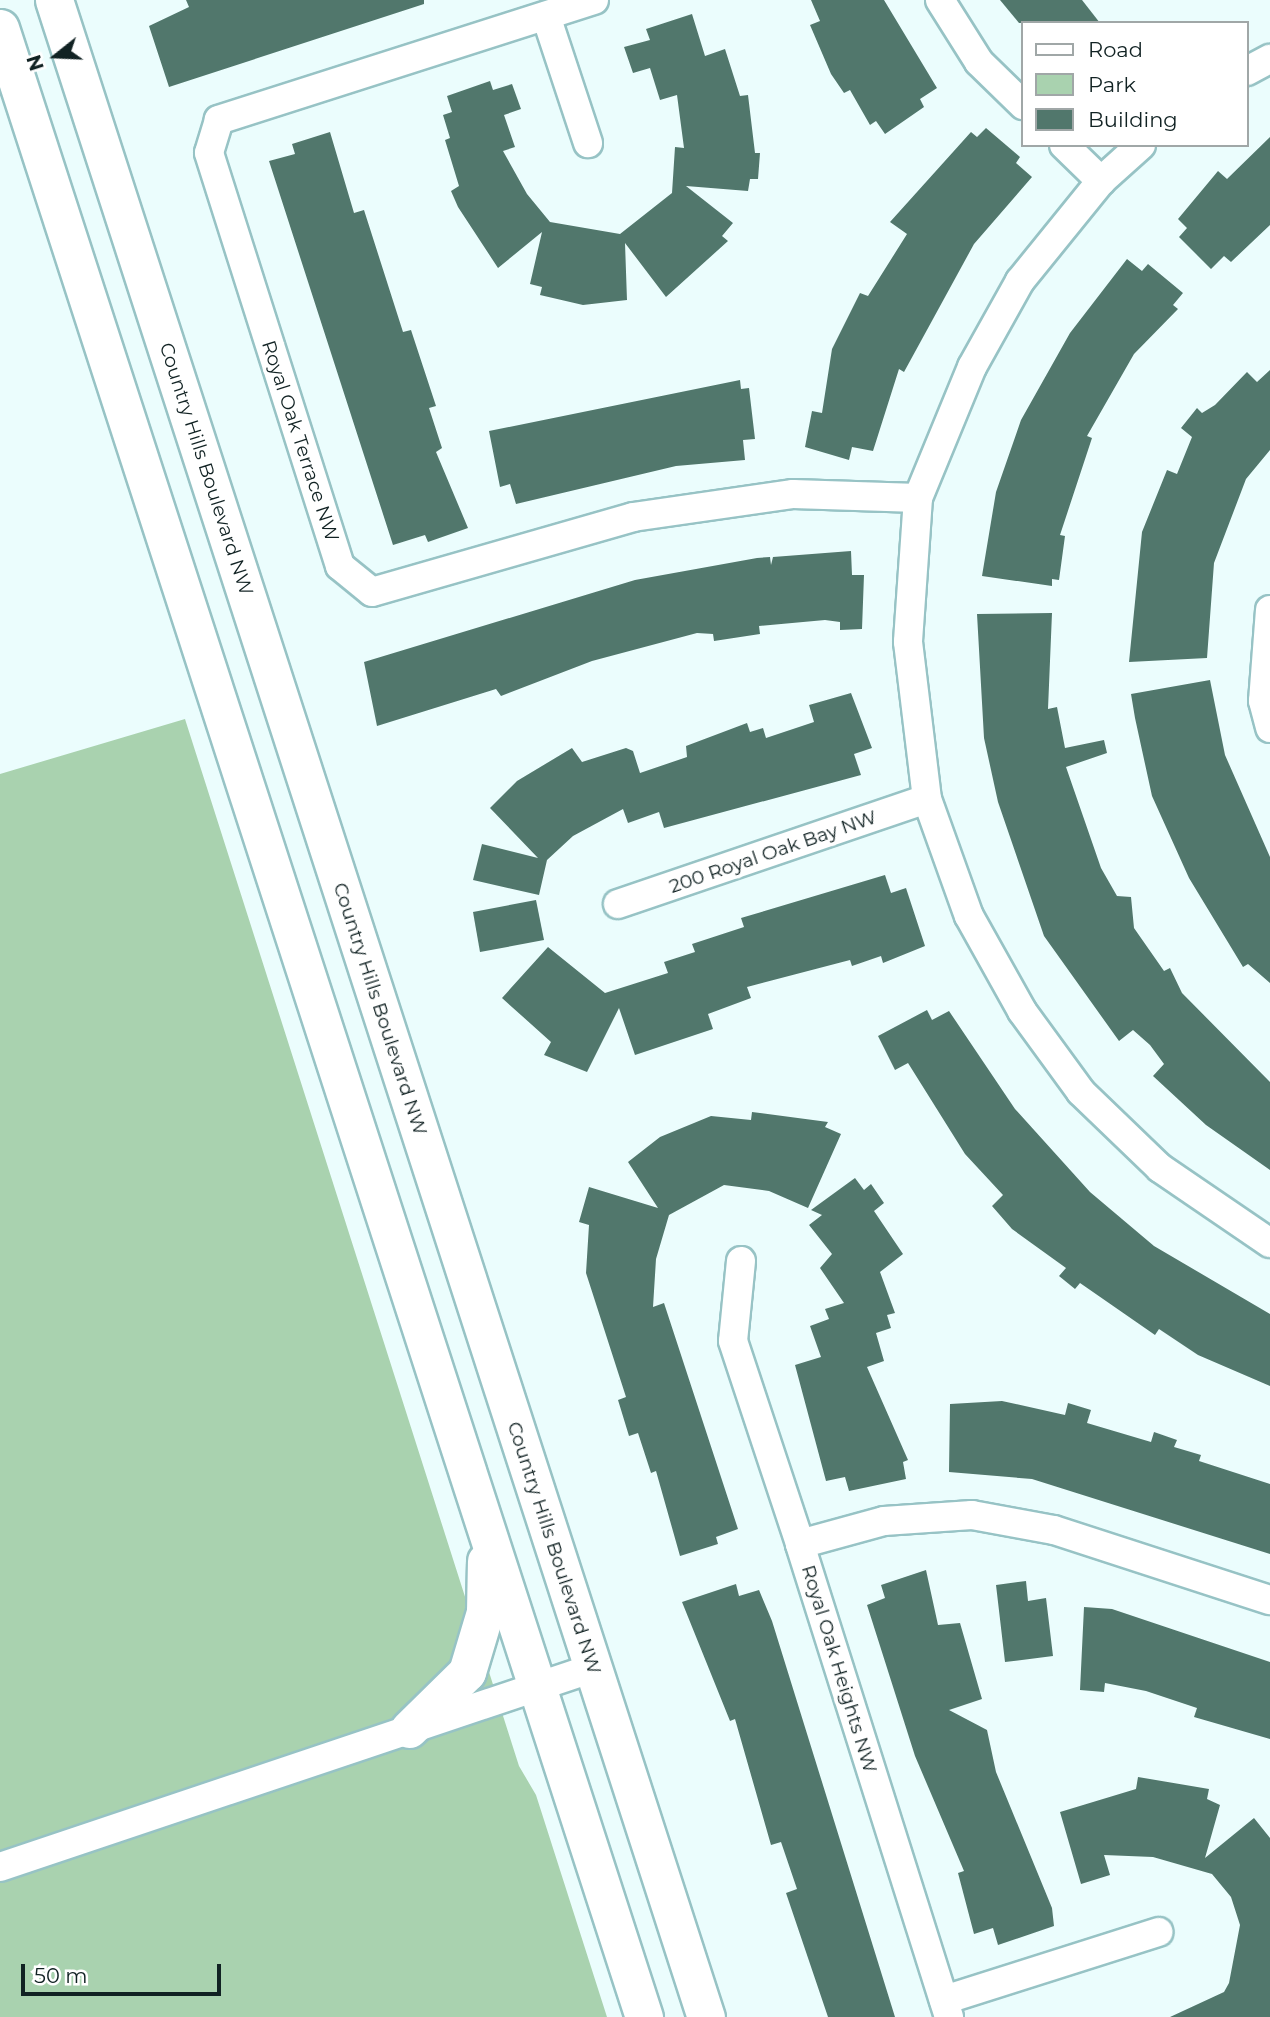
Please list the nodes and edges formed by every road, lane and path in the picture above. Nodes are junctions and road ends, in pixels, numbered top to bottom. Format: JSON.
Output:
{"nodes":[{"id":1,"x":54,"y":0,"type":"edge"},
{"id":2,"x":594,"y":0,"type":"edge"},
{"id":3,"x":940,"y":0,"type":"edge"},
{"id":4,"x":546,"y":16,"type":"junction"},
{"id":5,"x":0,"y":28,"type":"edge"},
{"id":6,"x":1270,"y":59,"type":"edge"},
{"id":7,"x":1249,"y":70,"type":"edge"},
{"id":8,"x":1021,"y":103,"type":"edge"},
{"id":9,"x":588,"y":143,"type":"dead end"},
{"id":10,"x":1067,"y":147,"type":"edge"},
{"id":11,"x":1139,"y":147,"type":"edge"},
{"id":12,"x":1101,"y":181,"type":"junction"},
{"id":13,"x":918,"y":498,"type":"junction"},
{"id":14,"x":1270,"y":610,"type":"edge"},
{"id":15,"x":1270,"y":728,"type":"edge"},
{"id":16,"x":927,"y":799,"type":"junction"},
{"id":17,"x":618,"y":904,"type":"dead end"},
{"id":18,"x":1270,"y":1243,"type":"edge"},
{"id":19,"x":741,"y":1261,"type":"dead end"},
{"id":20,"x":487,"y":1535,"type":"junction"},
{"id":21,"x":800,"y":1544,"type":"junction"},
{"id":22,"x":1270,"y":1600,"type":"edge"},
{"id":23,"x":593,"y":1668,"type":"junction"},
{"id":24,"x":536,"y":1686,"type":"junction"},
{"id":25,"x":409,"y":1729,"type":"junction"},
{"id":26,"x":0,"y":1867,"type":"edge"},
{"id":27,"x":1158,"y":1933,"type":"dead end"},
{"id":28,"x":946,"y":2009,"type":"edge"},
{"id":29,"x":644,"y":2017,"type":"edge"},
{"id":30,"x":706,"y":2017,"type":"edge"}],
"edges":[{"from":1,"to":23,"type":"main road","name":"Country Hills Boulevard NW"},
{"from":2,"to":4,"type":"street","name":"Royal Oak Terrace NW"},
{"from":3,"to":8,"type":"street"},
{"from":4,"to":9,"type":"street"},
{"from":4,"to":13,"type":"street","name":"Royal Oak Terrace NW"},
{"from":5,"to":20,"type":"main road"},
{"from":6,"to":7,"type":"street"},
{"from":10,"to":12,"type":"street"},
{"from":11,"to":12,"type":"street"},
{"from":12,"to":13,"type":"street"},
{"from":13,"to":16,"type":"street"},
{"from":14,"to":15,"type":"street"},
{"from":16,"to":17,"type":"street","name":"200 Royal Oak Bay NW"},
{"from":16,"to":18,"type":"street"},
{"from":19,"to":21,"type":"street"},
{"from":20,"to":24,"type":"main road"},
{"from":20,"to":25,"type":"main road"},
{"from":21,"to":22,"type":"street","name":"Royal Oak Heights NW"},
{"from":21,"to":28,"type":"street","name":"Royal Oak Heights NW"},
{"from":23,"to":24,"type":"street"},
{"from":23,"to":30,"type":"main road","name":"Country Hills Boulevard NW"},
{"from":24,"to":25,"type":"street"},
{"from":24,"to":29,"type":"main road"},
{"from":25,"to":26,"type":"street"},
{"from":27,"to":28,"type":"street"}]}
